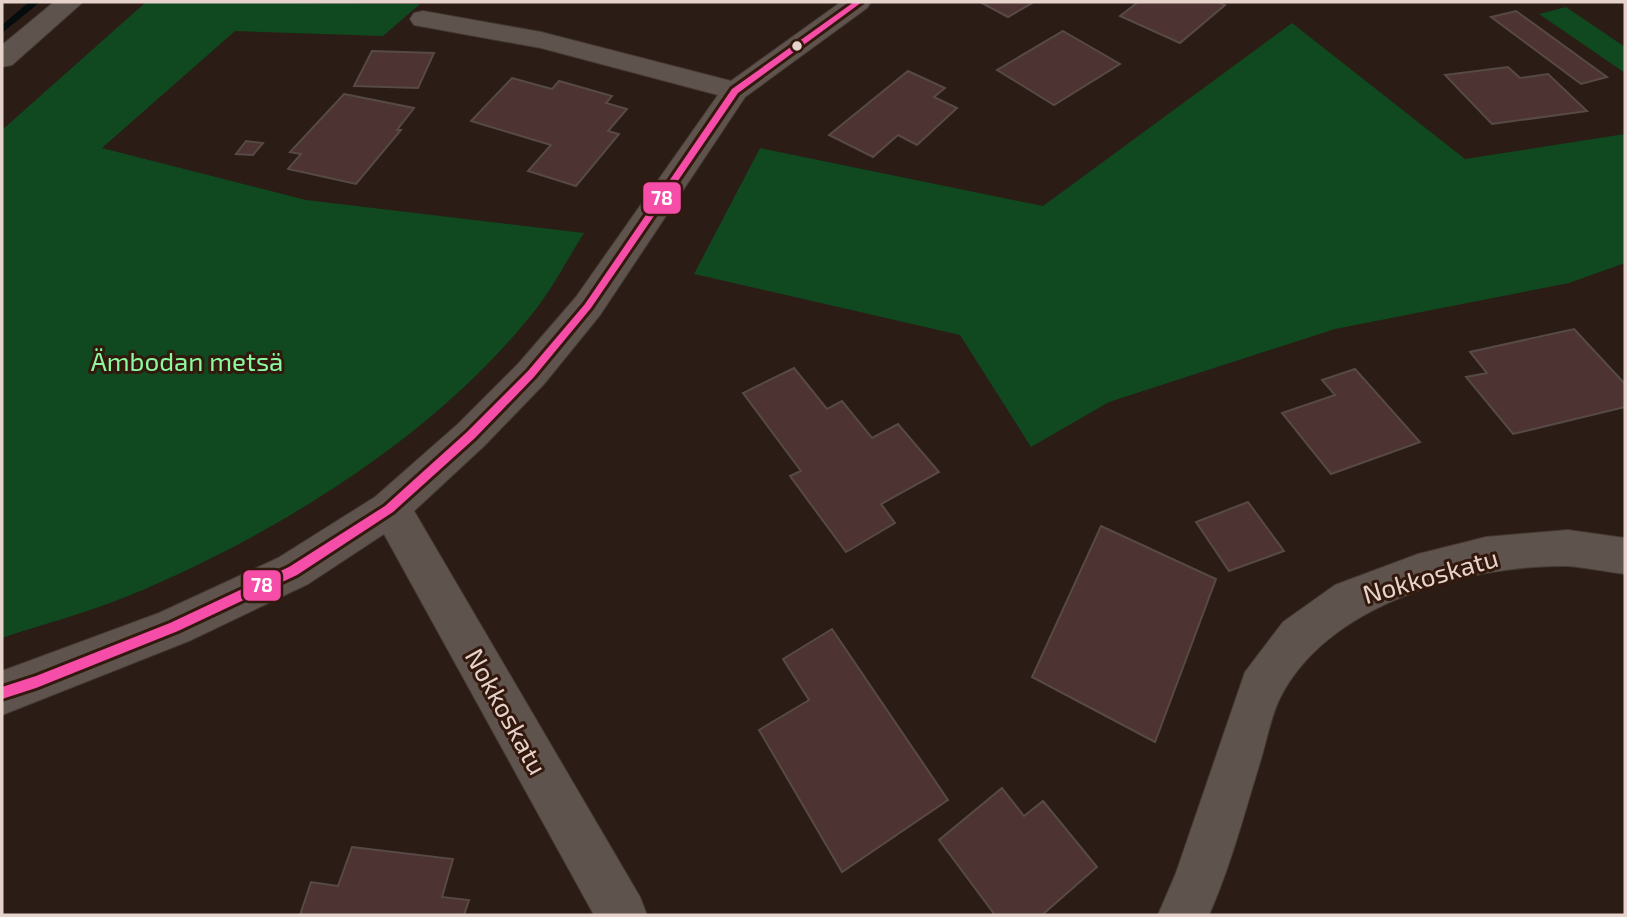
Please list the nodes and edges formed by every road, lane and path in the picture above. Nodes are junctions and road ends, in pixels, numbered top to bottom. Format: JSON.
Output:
{"nodes":[{"id":1,"x":70,"y":2,"type":"edge"},
{"id":2,"x":858,"y":2,"type":"edge"},
{"id":3,"x":423,"y":19,"type":"dead end"},
{"id":4,"x":2,"y":59,"type":"edge"},
{"id":5,"x":735,"y":91,"type":"junction"},
{"id":6,"x":389,"y":509,"type":"junction"},
{"id":7,"x":1625,"y":556,"type":"edge"},
{"id":8,"x":2,"y":693,"type":"edge"},
{"id":9,"x":622,"y":915,"type":"edge"},
{"id":10,"x":1183,"y":915,"type":"edge"}],
"edges":[{"from":1,"to":4,"type":"street"},
{"from":2,"to":5,"type":"street"},
{"from":3,"to":5,"type":"street"},
{"from":5,"to":6,"type":"street"},
{"from":6,"to":8,"type":"street"},
{"from":6,"to":9,"type":"street","name":"Nokkoskatu"},
{"from":7,"to":10,"type":"street","name":"Nokkoskatu"}]}
